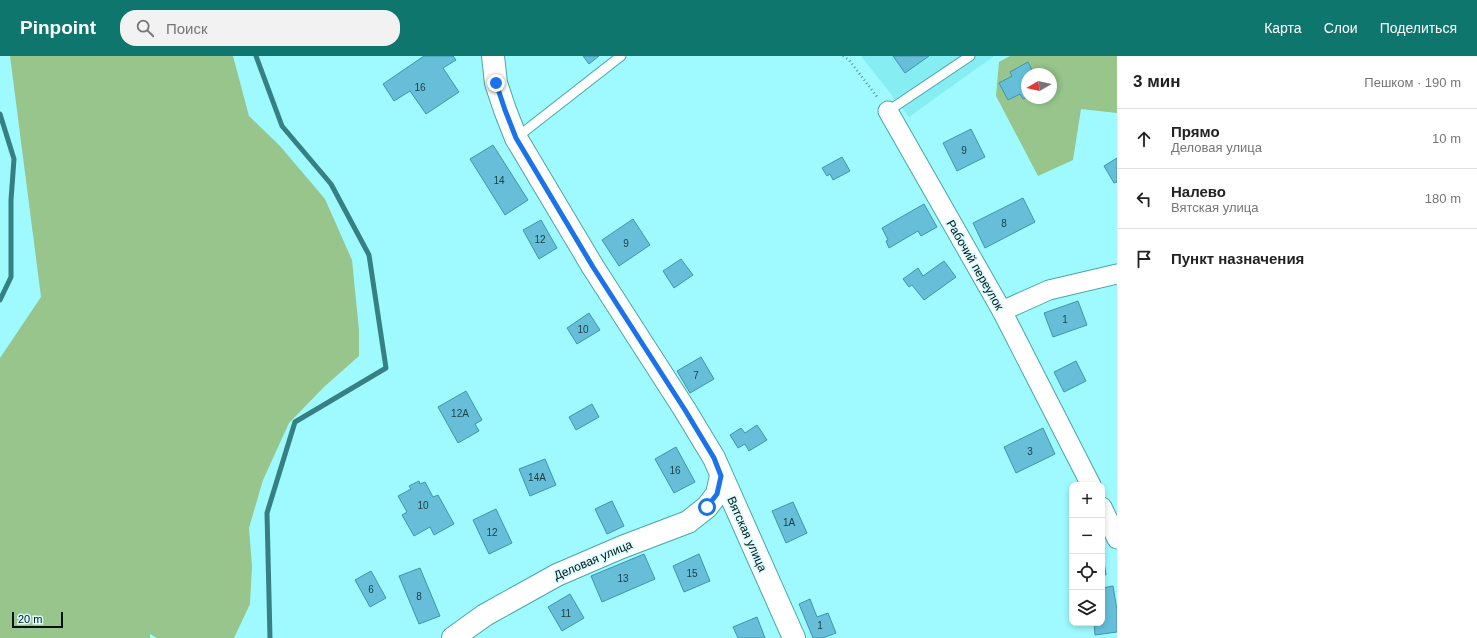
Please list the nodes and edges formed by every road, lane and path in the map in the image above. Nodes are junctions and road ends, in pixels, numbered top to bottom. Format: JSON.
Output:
{"nodes":[{"id":1,"x":494,"y":56,"type":"edge"},
{"id":2,"x":620,"y":56,"type":"edge"},
{"id":3,"x":843,"y":56,"type":"edge"},
{"id":4,"x":970,"y":56,"type":"edge"},
{"id":5,"x":888,"y":111,"type":"junction"},
{"id":6,"x":516,"y":138,"type":"junction"},
{"id":7,"x":1117,"y":274,"type":"edge"},
{"id":8,"x":1002,"y":311,"type":"junction"},
{"id":9,"x":721,"y":476,"type":"junction"},
{"id":10,"x":1089,"y":482,"type":"edge"},
{"id":11,"x":1105,"y":514,"type":"edge"},
{"id":12,"x":1116,"y":535,"type":"edge"},
{"id":13,"x":452,"y":638,"type":"edge"},
{"id":14,"x":794,"y":638,"type":"edge"}],
"edges":[{"from":1,"to":6,"type":"street","name":"Вятская улица"},
{"from":2,"to":6,"type":"lane"},
{"from":3,"to":5,"type":"path"},
{"from":4,"to":5,"type":"lane"},
{"from":5,"to":8,"type":"street","name":"Рабочий переулок"},
{"from":6,"to":9,"type":"street","name":"Вятская улица"},
{"from":7,"to":8,"type":"street"},
{"from":8,"to":10,"type":"street","name":"Рабочий переулок"},
{"from":9,"to":13,"type":"street","name":"Деловая улица"},
{"from":9,"to":14,"type":"street","name":"Вятская улица"},
{"from":11,"to":12,"type":"street"}]}
